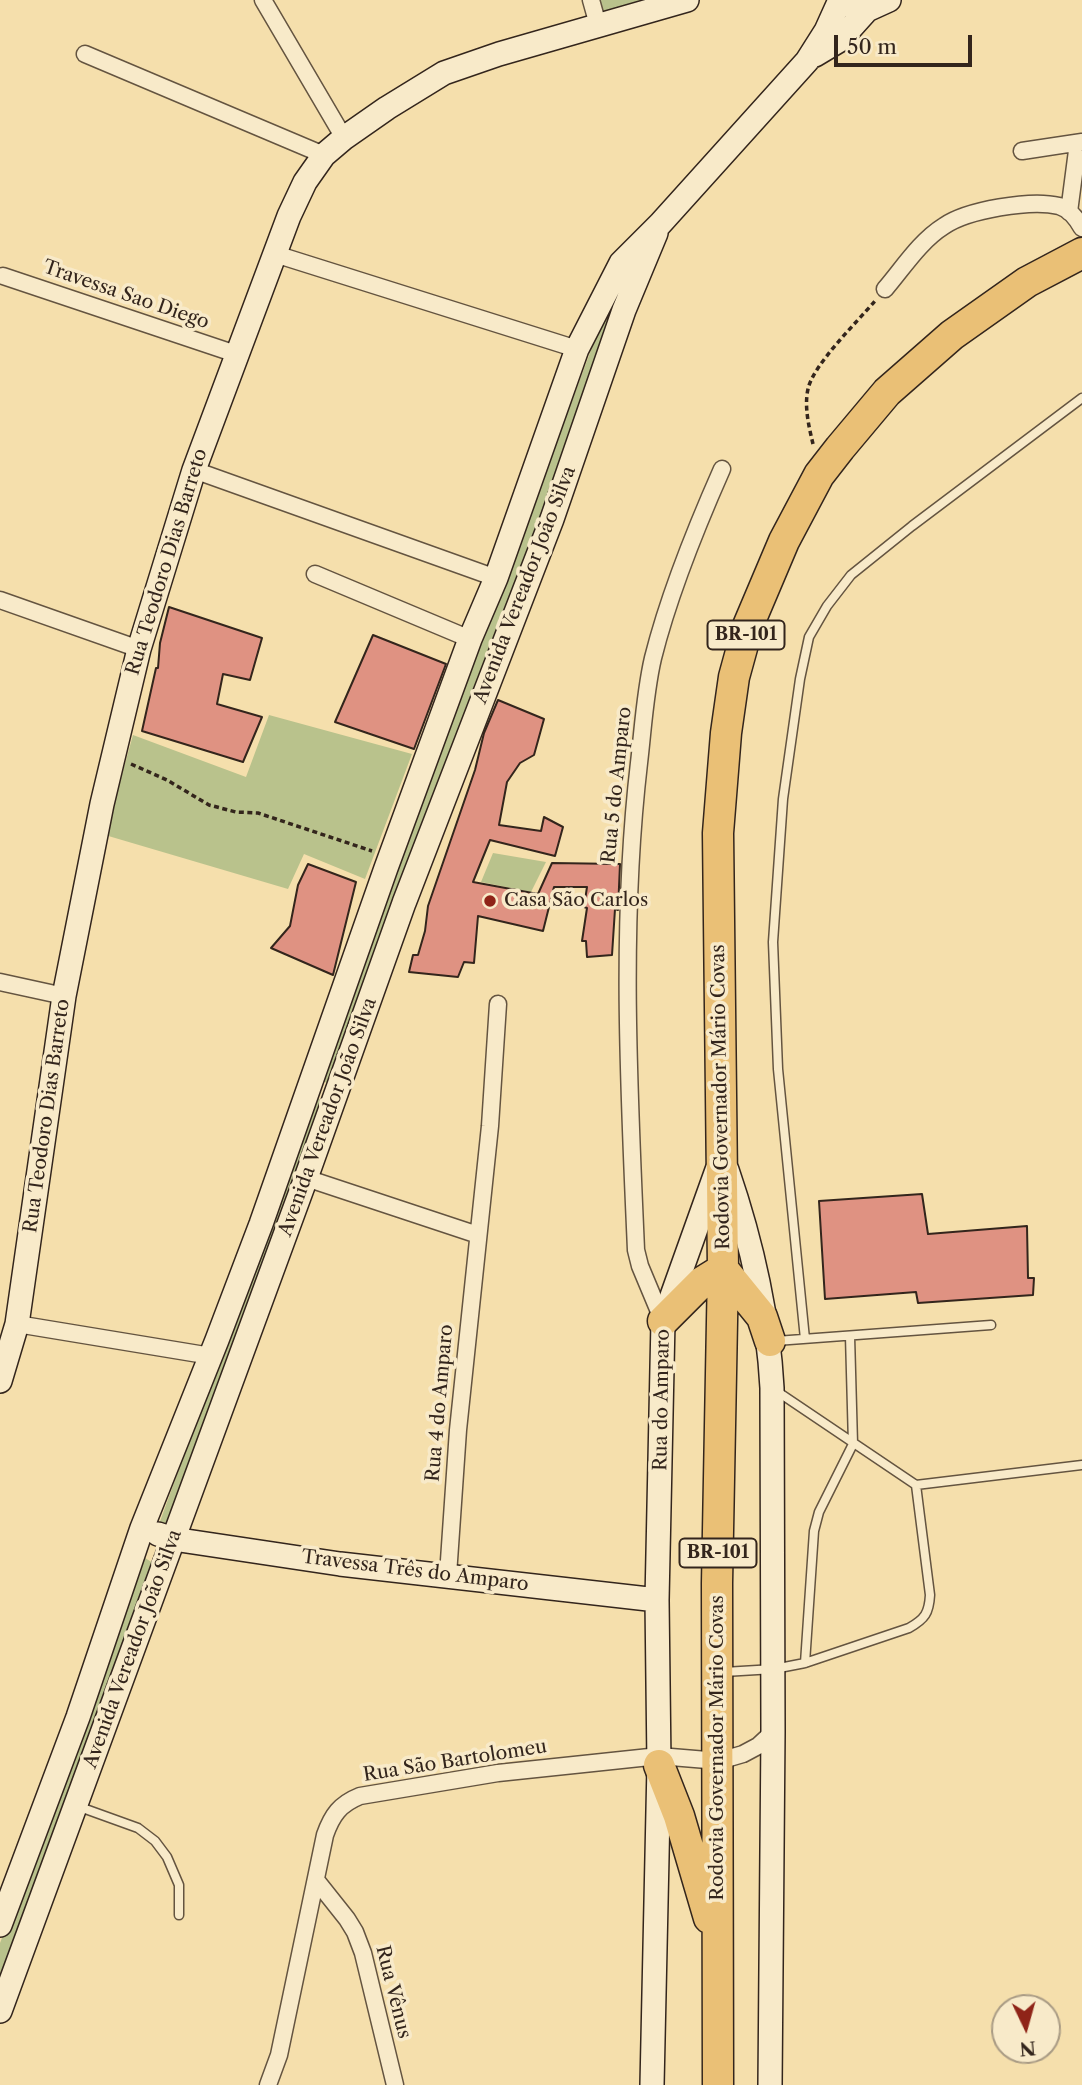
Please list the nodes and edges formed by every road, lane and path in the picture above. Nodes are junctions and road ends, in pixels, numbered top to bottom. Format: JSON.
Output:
{"nodes":[{"id":1,"x":263,"y":0,"type":"edge"},
{"id":2,"x":590,"y":0,"type":"edge"},
{"id":3,"x":687,"y":0,"type":"edge"},
{"id":4,"x":842,"y":0,"type":"edge"},
{"id":5,"x":880,"y":3,"type":"edge"},
{"id":6,"x":598,"y":25,"type":"junction"},
{"id":7,"x":85,"y":54,"type":"dead end"},
{"id":8,"x":807,"y":61,"type":"junction"},
{"id":9,"x":344,"y":138,"type":"junction"},
{"id":10,"x":1080,"y":143,"type":"edge"},
{"id":11,"x":1022,"y":150,"type":"dead end"},
{"id":12,"x":324,"y":155,"type":"junction"},
{"id":13,"x":1069,"y":212,"type":"junction"},
{"id":14,"x":660,"y":224,"type":"junction"},
{"id":15,"x":1082,"y":228,"type":"edge"},
{"id":16,"x":275,"y":254,"type":"junction"},
{"id":17,"x":1082,"y":254,"type":"edge"},
{"id":18,"x":3,"y":276,"type":"dead end"},
{"id":19,"x":885,"y":289,"type":"joint"},
{"id":20,"x":577,"y":349,"type":"junction"},
{"id":21,"x":236,"y":354,"type":"junction"},
{"id":22,"x":1082,"y":398,"type":"edge"},
{"id":23,"x":722,"y":469,"type":"dead end"},
{"id":24,"x":194,"y":470,"type":"junction"},
{"id":25,"x":819,"y":475,"type":"junction"},
{"id":26,"x":315,"y":574,"type":"dead end"},
{"id":27,"x":496,"y":578,"type":"junction"},
{"id":28,"x":0,"y":600,"type":"edge"},
{"id":29,"x":470,"y":639,"type":"junction"},
{"id":30,"x":139,"y":649,"type":"junction"},
{"id":31,"x":113,"y":756,"type":"junction"},
{"id":32,"x":390,"y":856,"type":"junction"},
{"id":33,"x":0,"y":982,"type":"edge"},
{"id":34,"x":64,"y":996,"type":"junction"},
{"id":35,"x":498,"y":1004,"type":"dead end"},
{"id":36,"x":306,"y":1098,"type":"junction"},
{"id":37,"x":332,"y":1106,"type":"junction"},
{"id":38,"x":722,"y":1156,"type":"junction"},
{"id":39,"x":306,"y":1178,"type":"junction"},
{"id":40,"x":478,"y":1235,"type":"junction"},
{"id":41,"x":723,"y":1269,"type":"junction"},
{"id":42,"x":663,"y":1321,"type":"junction"},
{"id":43,"x":17,"y":1324,"type":"junction"},
{"id":44,"x":992,"y":1325,"type":"dead end"},
{"id":45,"x":849,"y":1336,"type":"junction"},
{"id":46,"x":805,"y":1339,"type":"junction"},
{"id":47,"x":770,"y":1341,"type":"junction"},
{"id":48,"x":214,"y":1348,"type":"junction"},
{"id":49,"x":243,"y":1349,"type":"junction"},
{"id":50,"x":0,"y":1380,"type":"edge"},
{"id":51,"x":772,"y":1388,"type":"junction"},
{"id":52,"x":853,"y":1444,"type":"junction"},
{"id":53,"x":1082,"y":1465,"type":"edge"},
{"id":54,"x":916,"y":1485,"type":"junction"},
{"id":55,"x":142,"y":1528,"type":"junction"},
{"id":56,"x":173,"y":1539,"type":"junction"},
{"id":57,"x":448,"y":1575,"type":"junction"},
{"id":58,"x":657,"y":1600,"type":"junction"},
{"id":59,"x":805,"y":1663,"type":"junction"},
{"id":60,"x":774,"y":1670,"type":"junction"},
{"id":61,"x":718,"y":1673,"type":"junction"},
{"id":62,"x":773,"y":1732,"type":"junction"},
{"id":63,"x":659,"y":1761,"type":"junction"},
{"id":64,"x":719,"y":1761,"type":"junction"},
{"id":65,"x":77,"y":1806,"type":"junction"},
{"id":66,"x":316,"y":1880,"type":"junction"},
{"id":67,"x":179,"y":1916,"type":"dead end"},
{"id":68,"x":0,"y":1926,"type":"edge"},
{"id":69,"x":719,"y":1949,"type":"junction"},
{"id":70,"x":0,"y":2011,"type":"edge"},
{"id":71,"x":268,"y":2085,"type":"edge"},
{"id":72,"x":395,"y":2085,"type":"edge"},
{"id":73,"x":652,"y":2085,"type":"edge"},
{"id":74,"x":718,"y":2085,"type":"edge"},
{"id":75,"x":770,"y":2085,"type":"edge"}],
"edges":[{"from":1,"to":9,"type":"street"},
{"from":2,"to":6,"type":"street"},
{"from":3,"to":6,"type":"street","name":"Rua Teodoro Dias Barreto"},
{"from":4,"to":5,"type":"street","name":"Avenida Vereador João Silva"},
{"from":4,"to":8,"type":"street","name":"Avenida Vereador João Silva"},
{"from":5,"to":8,"type":"street","name":"Avenida Vereador João Silva"},
{"from":6,"to":9,"type":"street","name":"Rua Teodoro Dias Barreto"},
{"from":7,"to":12,"type":"street"},
{"from":8,"to":14,"type":"street","name":"Avenida Vereador João Silva"},
{"from":9,"to":12,"type":"street","name":"Rua Teodoro Dias Barreto"},
{"from":10,"to":11,"type":"street"},
{"from":10,"to":13,"type":"street"},
{"from":12,"to":16,"type":"street","name":"Rua Teodoro Dias Barreto"},
{"from":13,"to":15,"type":"street"},
{"from":13,"to":19,"type":"street"},
{"from":14,"to":20,"type":"street","name":"Avenida Vereador João Silva"},
{"from":14,"to":37,"type":"street","name":"Avenida Vereador João Silva"},
{"from":16,"to":20,"type":"street"},
{"from":16,"to":21,"type":"street","name":"Rua Teodoro Dias Barreto"},
{"from":17,"to":25,"type":"highway","name":"Rodovia Governador Mário Covas","number":"BR-101"},
{"from":18,"to":21,"type":"street","name":"Travessa Sao Diego"},
{"from":19,"to":25,"type":"path"},
{"from":20,"to":27,"type":"street","name":"Avenida Vereador João Silva"},
{"from":21,"to":24,"type":"street","name":"Rua Teodoro Dias Barreto"},
{"from":22,"to":46,"type":"lane"},
{"from":23,"to":42,"type":"street","name":"Rua 5 do Amparo"},
{"from":24,"to":27,"type":"street"},
{"from":24,"to":30,"type":"street","name":"Rua Teodoro Dias Barreto"},
{"from":25,"to":38,"type":"highway","name":"Rodovia Governador Mário Covas","number":"BR-101"},
{"from":26,"to":29,"type":"street"},
{"from":27,"to":29,"type":"street","name":"Avenida Vereador João Silva"},
{"from":28,"to":30,"type":"street"},
{"from":29,"to":32,"type":"street","name":"Avenida Vereador João Silva"},
{"from":30,"to":31,"type":"street","name":"Rua Teodoro Dias Barreto"},
{"from":31,"to":32,"type":"path"},
{"from":31,"to":34,"type":"street","name":"Rua Teodoro Dias Barreto"},
{"from":32,"to":36,"type":"street","name":"Avenida Vereador João Silva"},
{"from":33,"to":34,"type":"street"},
{"from":34,"to":43,"type":"street","name":"Rua Teodoro Dias Barreto"},
{"from":35,"to":40,"type":"street","name":"Rua 4 do Amparo"},
{"from":36,"to":37,"type":"street"},
{"from":36,"to":48,"type":"street","name":"Avenida Vereador João Silva"},
{"from":37,"to":39,"type":"street","name":"Avenida Vereador João Silva"},
{"from":38,"to":41,"type":"highway","name":"Rodovia Governador Mário Covas","number":"BR-101"},
{"from":38,"to":42,"type":"street","name":"Rua do Amparo"},
{"from":38,"to":47,"type":"street"},
{"from":39,"to":40,"type":"street"},
{"from":39,"to":49,"type":"street","name":"Avenida Vereador João Silva"},
{"from":40,"to":57,"type":"street","name":"Rua 4 do Amparo"},
{"from":41,"to":42,"type":"highway"},
{"from":41,"to":47,"type":"highway"},
{"from":41,"to":61,"type":"highway","name":"Rodovia Governador Mário Covas","number":"BR-101"},
{"from":42,"to":58,"type":"street","name":"Rua do Amparo"},
{"from":43,"to":48,"type":"street"},
{"from":43,"to":50,"type":"street","name":"Rua Teodoro Dias Barreto"},
{"from":44,"to":45,"type":"lane"},
{"from":45,"to":46,"type":"lane"},
{"from":45,"to":52,"type":"lane"},
{"from":46,"to":47,"type":"lane"},
{"from":47,"to":51,"type":"street"},
{"from":48,"to":49,"type":"street"},
{"from":48,"to":55,"type":"street","name":"Avenida Vereador João Silva"},
{"from":49,"to":56,"type":"street","name":"Avenida Vereador João Silva"},
{"from":51,"to":52,"type":"lane"},
{"from":51,"to":60,"type":"street"},
{"from":52,"to":54,"type":"lane"},
{"from":52,"to":59,"type":"lane"},
{"from":53,"to":54,"type":"lane"},
{"from":54,"to":59,"type":"lane"},
{"from":55,"to":56,"type":"street","name":"Travessa Três do Amparo"},
{"from":55,"to":68,"type":"street","name":"Avenida Vereador João Silva"},
{"from":56,"to":57,"type":"street","name":"Travessa Três do Amparo"},
{"from":56,"to":65,"type":"street","name":"Avenida Vereador João Silva"},
{"from":57,"to":58,"type":"street","name":"Travessa Três do Amparo"},
{"from":58,"to":63,"type":"street","name":"Rua do Amparo"},
{"from":59,"to":60,"type":"lane"},
{"from":60,"to":61,"type":"lane"},
{"from":60,"to":62,"type":"street"},
{"from":61,"to":64,"type":"highway","name":"Rodovia Governador Mário Covas","number":"BR-101"},
{"from":62,"to":64,"type":"street"},
{"from":62,"to":75,"type":"street"},
{"from":63,"to":64,"type":"street","name":"Rua São Bartolomeu"},
{"from":63,"to":66,"type":"street","name":"Rua São Bartolomeu"},
{"from":63,"to":69,"type":"highway"},
{"from":63,"to":73,"type":"street","name":"Rua do Amparo"},
{"from":64,"to":69,"type":"highway","name":"Rodovia Governador Mário Covas","number":"BR-101"},
{"from":65,"to":67,"type":"lane"},
{"from":65,"to":70,"type":"street","name":"Avenida Vereador João Silva"},
{"from":66,"to":71,"type":"street","name":"Rua São Bartolomeu"},
{"from":66,"to":72,"type":"street","name":"Rua Vênus"},
{"from":69,"to":74,"type":"highway","name":"Rodovia Governador Mário Covas","number":"BR-101"}]}
